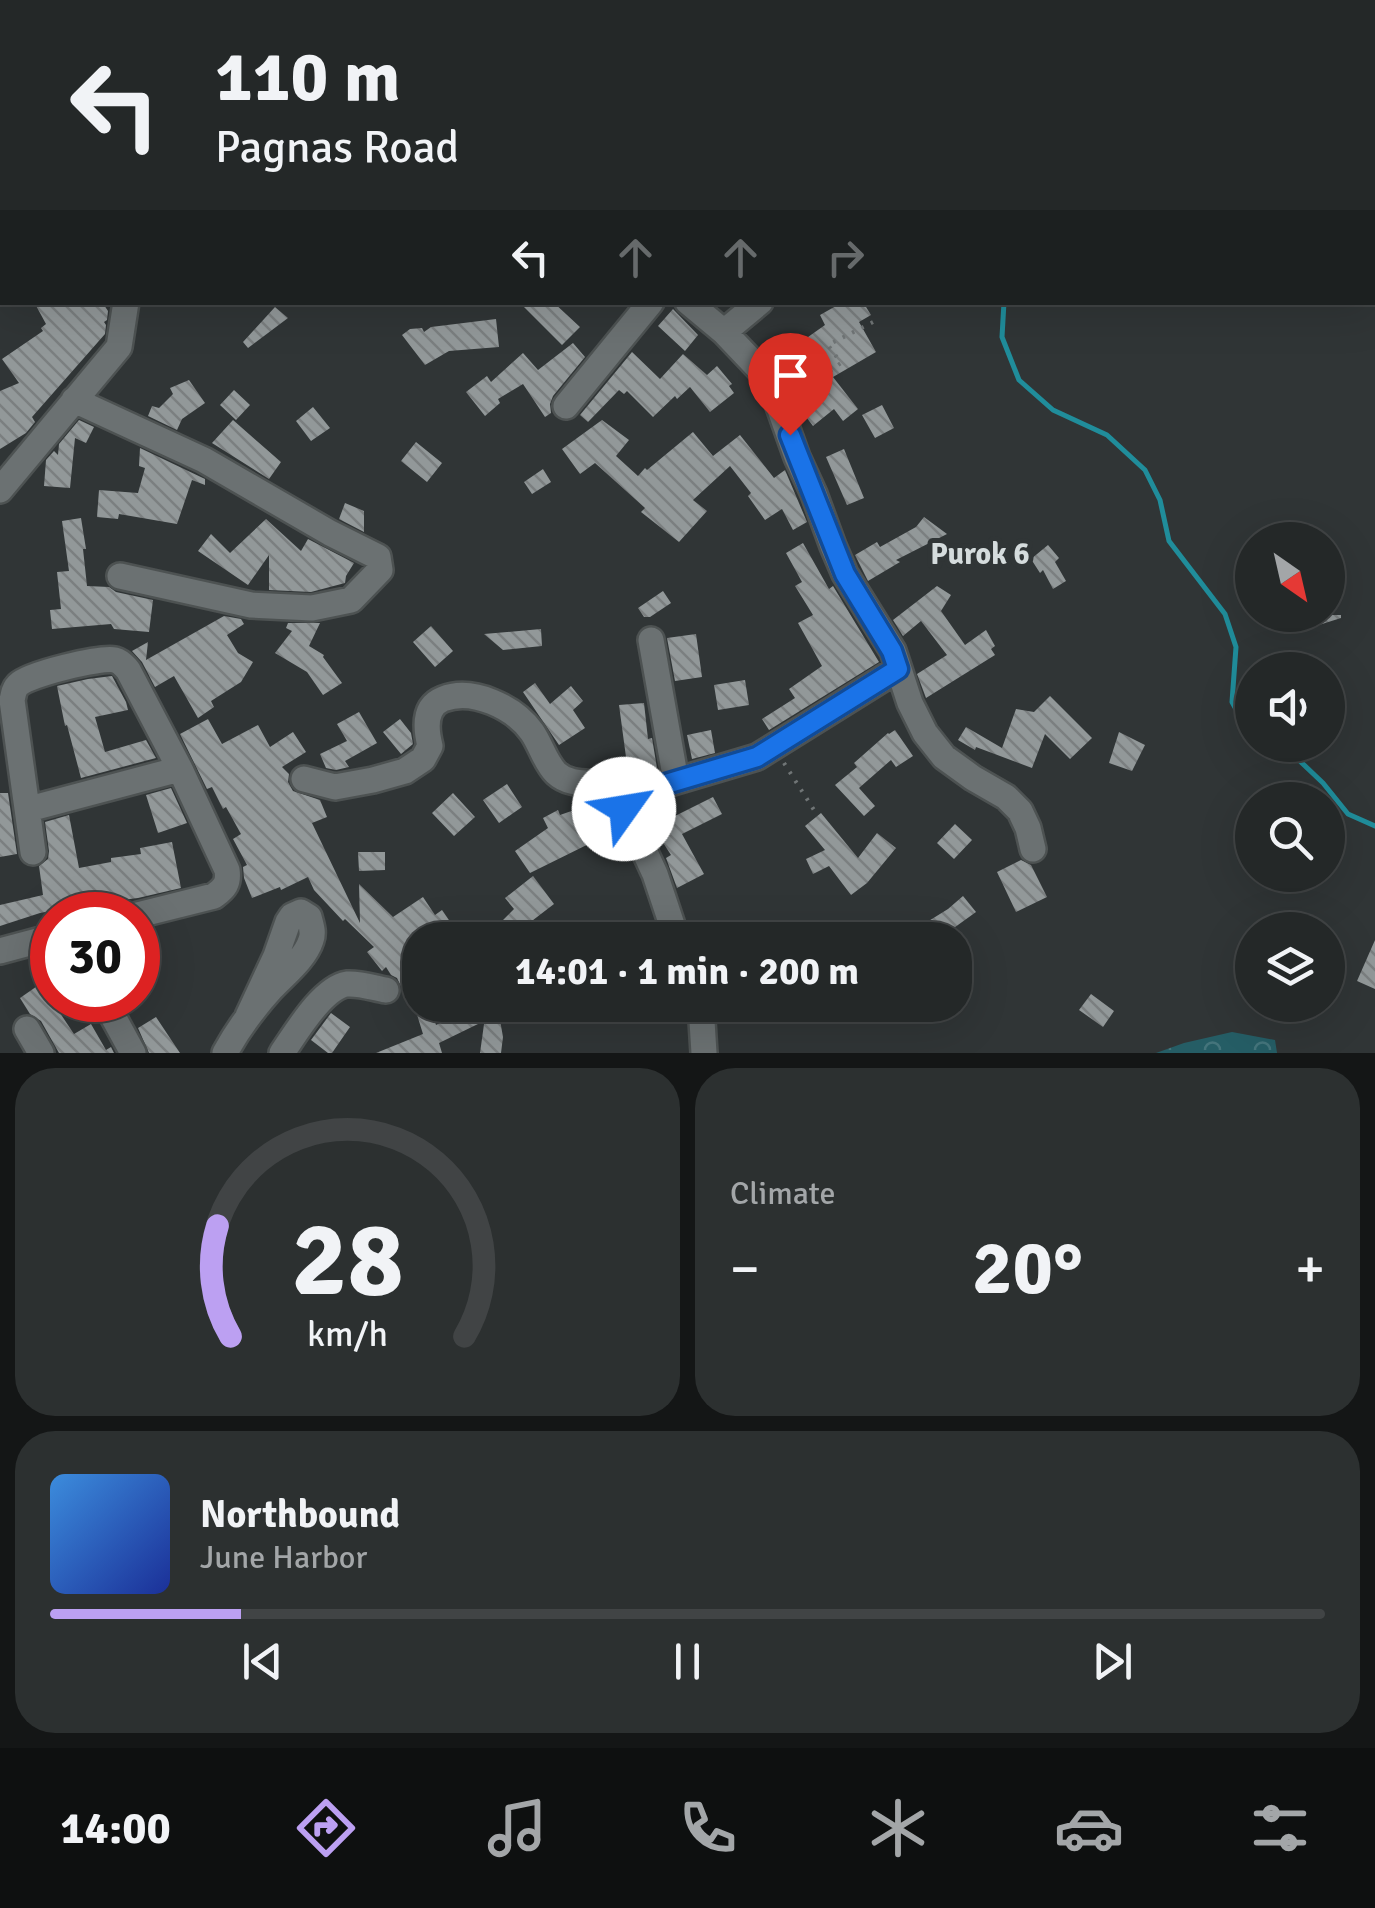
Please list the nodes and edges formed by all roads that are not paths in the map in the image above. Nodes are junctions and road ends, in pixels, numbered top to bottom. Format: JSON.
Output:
{"nodes":[{"id":1,"x":126,"y":305,"type":"edge"},
{"id":2,"x":649,"y":305,"type":"edge"},
{"id":3,"x":692,"y":305,"type":"edge"},
{"id":4,"x":756,"y":305,"type":"edge"},
{"id":5,"x":724,"y":332,"type":"junction"},
{"id":6,"x":74,"y":400,"type":"junction"},
{"id":7,"x":566,"y":406,"type":"dead end"},
{"id":8,"x":0,"y":490,"type":"edge"},
{"id":9,"x":120,"y":576,"type":"dead end"},
{"id":10,"x":650,"y":640,"type":"dead end"},
{"id":11,"x":898,"y":669,"type":"junction"},
{"id":12,"x":180,"y":768,"type":"junction"},
{"id":13,"x":304,"y":780,"type":"dead end"},
{"id":14,"x":676,"y":781,"type":"junction"},
{"id":15,"x":627,"y":798,"type":"junction"},
{"id":16,"x":28,"y":808,"type":"junction"},
{"id":17,"x":1033,"y":849,"type":"dead end"},
{"id":18,"x":33,"y":852,"type":"dead end"},
{"id":19,"x":160,"y":910,"type":"edge"},
{"id":20,"x":672,"y":922,"type":"edge"},
{"id":21,"x":30,"y":943,"type":"edge"},
{"id":22,"x":0,"y":951,"type":"edge"},
{"id":23,"x":386,"y":990,"type":"dead end"},
{"id":24,"x":248,"y":1016,"type":"dead end"},
{"id":25,"x":116,"y":1022,"type":"edge"},
{"id":26,"x":702,"y":1022,"type":"edge"},
{"id":27,"x":27,"y":1029,"type":"dead end"},
{"id":28,"x":286,"y":1052,"type":"edge"},
{"id":29,"x":42,"y":1053,"type":"edge"},
{"id":30,"x":133,"y":1053,"type":"edge"},
{"id":31,"x":225,"y":1053,"type":"edge"},
{"id":32,"x":704,"y":1053,"type":"edge"}],
"edges":[{"from":1,"to":6,"type":"street"},
{"from":2,"to":7,"type":"street"},
{"from":3,"to":5,"type":"street"},
{"from":4,"to":5,"type":"street"},
{"from":5,"to":11,"type":"street"},
{"from":6,"to":8,"type":"street"},
{"from":6,"to":9,"type":"street"},
{"from":10,"to":14,"type":"street"},
{"from":11,"to":14,"type":"street"},
{"from":11,"to":17,"type":"street"},
{"from":12,"to":16,"type":"street"},
{"from":12,"to":16,"type":"street"},
{"from":12,"to":19,"type":"street"},
{"from":13,"to":15,"type":"street"},
{"from":14,"to":15,"type":"street"},
{"from":15,"to":20,"type":"street"},
{"from":16,"to":18,"type":"street"},
{"from":21,"to":22,"type":"street"},
{"from":23,"to":28,"type":"street"},
{"from":24,"to":31,"type":"street"},
{"from":25,"to":30,"type":"street"},
{"from":26,"to":32,"type":"street"},
{"from":27,"to":29,"type":"street"}]}
